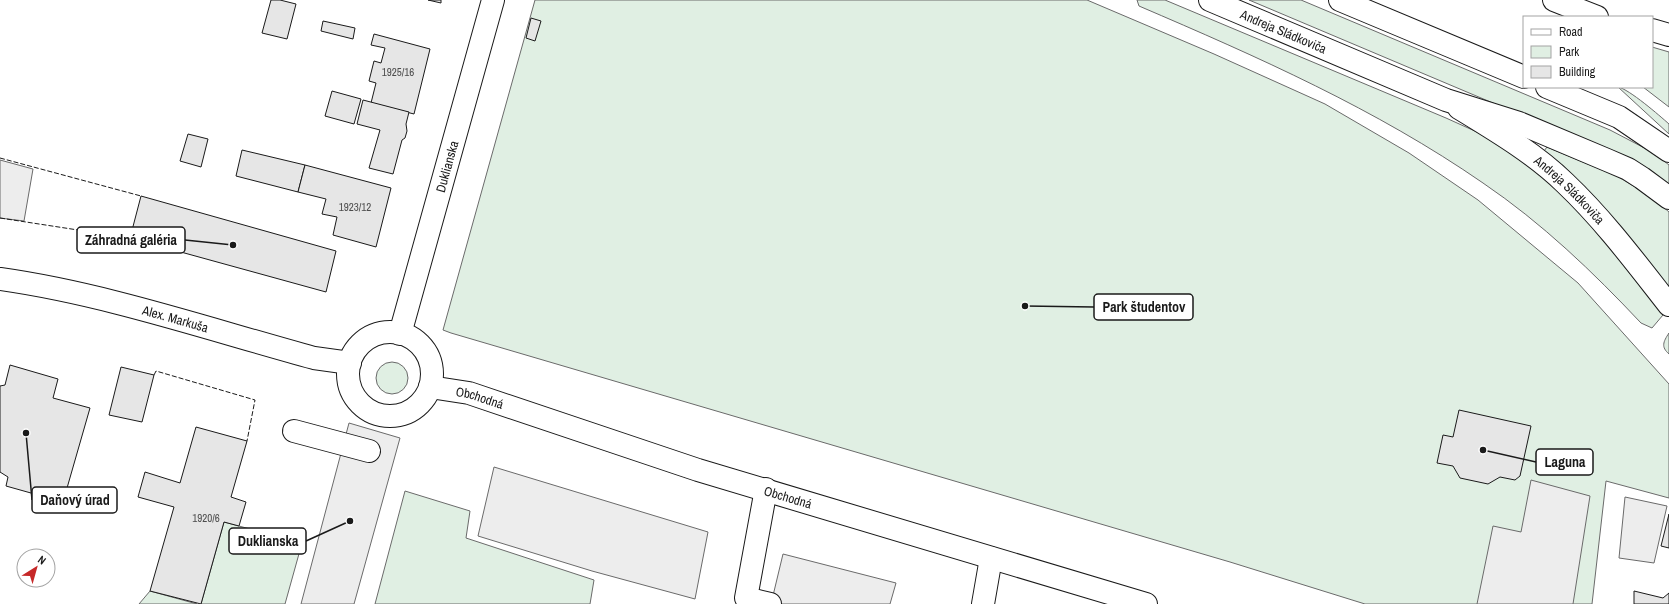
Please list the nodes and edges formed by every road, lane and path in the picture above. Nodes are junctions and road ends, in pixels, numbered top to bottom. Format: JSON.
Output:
{"nodes":[{"id":1,"x":493,"y":0,"type":"edge"},
{"id":2,"x":1210,"y":0,"type":"edge"},
{"id":3,"x":1340,"y":0,"type":"edge"},
{"id":4,"x":1554,"y":0,"type":"edge"},
{"id":5,"x":1603,"y":0,"type":"edge"},
{"id":6,"x":1594,"y":16,"type":"edge"},
{"id":7,"x":1597,"y":16,"type":"edge"},
{"id":8,"x":1653,"y":30,"type":"edge"},
{"id":9,"x":1669,"y":35,"type":"edge"},
{"id":10,"x":1523,"y":77,"type":"edge"},
{"id":11,"x":1549,"y":88,"type":"edge"},
{"id":12,"x":1446,"y":100,"type":"junction"},
{"id":13,"x":1669,"y":151,"type":"edge"},
{"id":14,"x":1669,"y":198,"type":"edge"},
{"id":15,"x":0,"y":279,"type":"edge"},
{"id":16,"x":1669,"y":305,"type":"edge"},
{"id":17,"x":400,"y":334,"type":"junction"},
{"id":18,"x":350,"y":363,"type":"junction"},
{"id":19,"x":430,"y":387,"type":"junction"},
{"id":20,"x":294,"y":431,"type":"dead end"},
{"id":21,"x":369,"y":451,"type":"dead end"},
{"id":22,"x":766,"y":489,"type":"junction"},
{"id":23,"x":991,"y":558,"type":"junction"},
{"id":24,"x":1136,"y":603,"type":"edge"},
{"id":25,"x":770,"y":604,"type":"edge"},
{"id":26,"x":984,"y":604,"type":"edge"}],
"edges":[{"from":1,"to":17,"type":"street","name":"Duklianska"},
{"from":2,"to":12,"type":"street","name":"Andreja Sládkoviča"},
{"from":3,"to":10,"type":"street"},
{"from":4,"to":6,"type":"street"},
{"from":5,"to":7,"type":"street"},
{"from":8,"to":9,"type":"street"},
{"from":11,"to":13,"type":"street"},
{"from":12,"to":14,"type":"street","name":"Andreja Sládkoviča"},
{"from":12,"to":16,"type":"street","name":"Andreja Sládkoviča"},
{"from":15,"to":18,"type":"street","name":"Alex. Markuša"},
{"from":17,"to":18,"type":"street"},
{"from":17,"to":19,"type":"street"},
{"from":18,"to":19,"type":"street"},
{"from":19,"to":22,"type":"street","name":"Obchodná"},
{"from":20,"to":21,"type":"street"},
{"from":22,"to":23,"type":"street","name":"Obchodná"},
{"from":22,"to":25,"type":"street"},
{"from":23,"to":24,"type":"street","name":"Obchodná"},
{"from":23,"to":26,"type":"street"}]}
